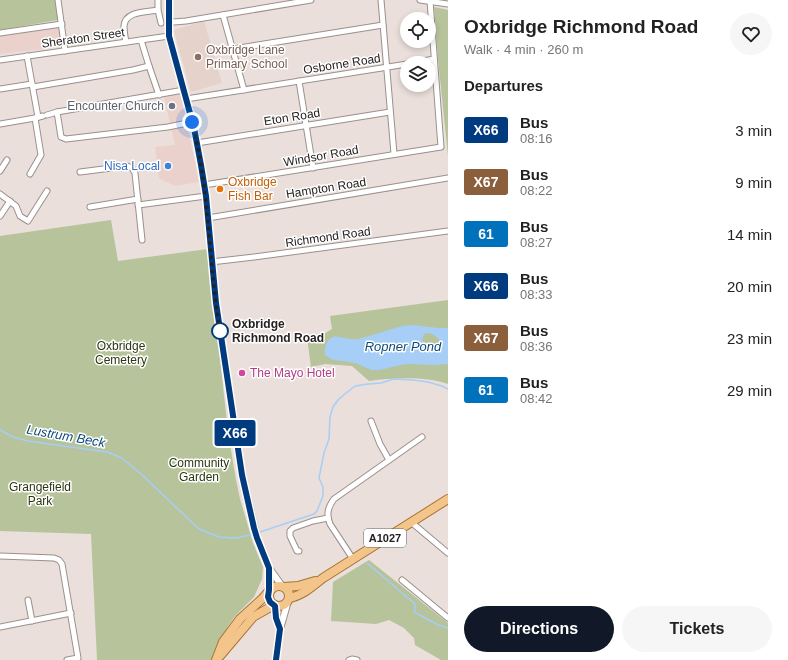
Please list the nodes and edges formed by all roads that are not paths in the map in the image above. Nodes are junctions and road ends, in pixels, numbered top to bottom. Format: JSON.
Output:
{"nodes":[{"id":1,"x":58,"y":0,"type":"edge"},
{"id":2,"x":158,"y":0,"type":"edge"},
{"id":3,"x":169,"y":0,"type":"edge"},
{"id":4,"x":311,"y":0,"type":"edge"},
{"id":5,"x":381,"y":0,"type":"edge"},
{"id":6,"x":420,"y":0,"type":"edge"},
{"id":7,"x":430,"y":1,"type":"junction"},
{"id":8,"x":448,"y":4,"type":"edge"},
{"id":9,"x":158,"y":10,"type":"junction"},
{"id":10,"x":224,"y":15,"type":"junction"},
{"id":11,"x":169,"y":20,"type":"junction"},
{"id":12,"x":161,"y":23,"type":"dead end"},
{"id":13,"x":62,"y":24,"type":"junction"},
{"id":14,"x":383,"y":25,"type":"junction"},
{"id":15,"x":0,"y":33,"type":"edge"},
{"id":16,"x":169,"y":36,"type":"junction"},
{"id":17,"x":141,"y":40,"type":"junction"},
{"id":18,"x":126,"y":42,"type":"junction"},
{"id":19,"x":233,"y":49,"type":"junction"},
{"id":20,"x":65,"y":51,"type":"junction"},
{"id":21,"x":27,"y":56,"type":"junction"},
{"id":22,"x":434,"y":56,"type":"edge"},
{"id":23,"x":0,"y":60,"type":"edge"},
{"id":24,"x":400,"y":65,"type":"edge"},
{"id":25,"x":149,"y":66,"type":"junction"},
{"id":26,"x":386,"y":67,"type":"junction"},
{"id":27,"x":299,"y":81,"type":"junction"},
{"id":28,"x":436,"y":84,"type":"edge"},
{"id":29,"x":33,"y":86,"type":"junction"},
{"id":30,"x":0,"y":89,"type":"edge"},
{"id":31,"x":184,"y":90,"type":"junction"},
{"id":32,"x":244,"y":90,"type":"junction"},
{"id":33,"x":159,"y":94,"type":"junction"},
{"id":34,"x":186,"y":99,"type":"junction"},
{"id":35,"x":57,"y":112,"type":"junction"},
{"id":36,"x":390,"y":112,"type":"junction"},
{"id":37,"x":41,"y":117,"type":"junction"},
{"id":38,"x":192,"y":122,"type":"junction"},
{"id":39,"x":0,"y":124,"type":"edge"},
{"id":40,"x":306,"y":126,"type":"junction"},
{"id":41,"x":197,"y":143,"type":"junction"},
{"id":42,"x":39,"y":145,"type":"junction"},
{"id":43,"x":32,"y":146,"type":"dead end"},
{"id":44,"x":394,"y":154,"type":"junction"},
{"id":45,"x":7,"y":160,"type":"dead end"},
{"id":46,"x":313,"y":168,"type":"junction"},
{"id":47,"x":0,"y":171,"type":"edge"},
{"id":48,"x":80,"y":172,"type":"dead end"},
{"id":49,"x":30,"y":174,"type":"dead end"},
{"id":50,"x":448,"y":178,"type":"edge"},
{"id":51,"x":204,"y":185,"type":"junction"},
{"id":52,"x":47,"y":191,"type":"dead end"},
{"id":53,"x":0,"y":194,"type":"edge"},
{"id":54,"x":206,"y":196,"type":"junction"},
{"id":55,"x":138,"y":199,"type":"junction"},
{"id":56,"x":10,"y":200,"type":"junction"},
{"id":57,"x":138,"y":206,"type":"junction"},
{"id":58,"x":90,"y":207,"type":"dead end"},
{"id":59,"x":0,"y":216,"type":"edge"},
{"id":60,"x":208,"y":218,"type":"junction"},
{"id":61,"x":448,"y":231,"type":"edge"},
{"id":62,"x":142,"y":240,"type":"dead end"},
{"id":63,"x":211,"y":262,"type":"junction"},
{"id":64,"x":371,"y":421,"type":"dead end"},
{"id":65,"x":422,"y":437,"type":"dead end"},
{"id":66,"x":388,"y":460,"type":"junction"},
{"id":67,"x":448,"y":499,"type":"edge"},
{"id":68,"x":328,"y":518,"type":"junction"},
{"id":69,"x":411,"y":522,"type":"junction"},
{"id":70,"x":299,"y":551,"type":"dead end"},
{"id":71,"x":448,"y":553,"type":"edge"},
{"id":72,"x":0,"y":556,"type":"edge"},
{"id":73,"x":353,"y":559,"type":"junction"},
{"id":74,"x":269,"y":568,"type":"junction"},
{"id":75,"x":323,"y":578,"type":"junction"},
{"id":76,"x":404,"y":583,"type":"dead end"},
{"id":77,"x":283,"y":586,"type":"junction"},
{"id":78,"x":269,"y":591,"type":"junction"},
{"id":79,"x":28,"y":600,"type":"dead end"},
{"id":80,"x":288,"y":600,"type":"junction"},
{"id":81,"x":274,"y":605,"type":"junction"},
{"id":82,"x":71,"y":613,"type":"junction"},
{"id":83,"x":448,"y":618,"type":"edge"},
{"id":84,"x":32,"y":621,"type":"junction"},
{"id":85,"x":0,"y":627,"type":"edge"},
{"id":86,"x":280,"y":629,"type":"junction"},
{"id":87,"x":67,"y":660,"type":"edge"},
{"id":88,"x":216,"y":660,"type":"edge"},
{"id":89,"x":276,"y":660,"type":"edge"},
{"id":90,"x":349,"y":660,"type":"edge"},
{"id":91,"x":357,"y":660,"type":"edge"}],
"edges":[{"from":1,"to":13,"type":"street"},
{"from":2,"to":9,"type":"street"},
{"from":3,"to":11,"type":"street"},
{"from":4,"to":10,"type":"street"},
{"from":5,"to":14,"type":"street"},
{"from":6,"to":7,"type":"street"},
{"from":7,"to":8,"type":"street"},
{"from":7,"to":22,"type":"street"},
{"from":9,"to":12,"type":"street"},
{"from":9,"to":18,"type":"street"},
{"from":10,"to":11,"type":"street"},
{"from":10,"to":19,"type":"street"},
{"from":11,"to":16,"type":"street"},
{"from":13,"to":15,"type":"street"},
{"from":13,"to":20,"type":"street"},
{"from":14,"to":19,"type":"street"},
{"from":14,"to":26,"type":"street"},
{"from":16,"to":17,"type":"street","name":"Sheraton Street"},
{"from":16,"to":31,"type":"street"},
{"from":17,"to":18,"type":"street","name":"Sheraton Street"},
{"from":17,"to":25,"type":"street"},
{"from":18,"to":20,"type":"street","name":"Sheraton Street"},
{"from":19,"to":32,"type":"street"},
{"from":20,"to":21,"type":"street","name":"Sheraton Street"},
{"from":21,"to":23,"type":"street","name":"Sheraton Street"},
{"from":21,"to":29,"type":"street"},
{"from":24,"to":26,"type":"street","name":"Osborne Road"},
{"from":25,"to":29,"type":"street"},
{"from":25,"to":33,"type":"street"},
{"from":26,"to":27,"type":"street","name":"Osborne Road"},
{"from":26,"to":36,"type":"street"},
{"from":27,"to":32,"type":"street","name":"Osborne Road"},
{"from":27,"to":40,"type":"street"},
{"from":28,"to":44,"type":"street","name":"Windsor Road"},
{"from":29,"to":30,"type":"street"},
{"from":29,"to":37,"type":"street"},
{"from":31,"to":33,"type":"street"},
{"from":31,"to":34,"type":"street"},
{"from":32,"to":34,"type":"street","name":"Osborne Road"},
{"from":33,"to":35,"type":"street"},
{"from":34,"to":38,"type":"street"},
{"from":35,"to":37,"type":"street"},
{"from":35,"to":38,"type":"street"},
{"from":36,"to":40,"type":"street","name":"Eton Road"},
{"from":36,"to":44,"type":"street"},
{"from":37,"to":39,"type":"street"},
{"from":37,"to":42,"type":"street"},
{"from":38,"to":41,"type":"street"},
{"from":40,"to":41,"type":"street","name":"Eton Road"},
{"from":40,"to":46,"type":"street"},
{"from":41,"to":51,"type":"street"},
{"from":42,"to":43,"type":"street"},
{"from":42,"to":49,"type":"street"},
{"from":44,"to":46,"type":"street","name":"Windsor Road"},
{"from":45,"to":47,"type":"street"},
{"from":46,"to":51,"type":"street","name":"Windsor Road"},
{"from":48,"to":55,"type":"street"},
{"from":50,"to":60,"type":"street","name":"Hampton Road"},
{"from":51,"to":54,"type":"street"},
{"from":52,"to":56,"type":"street"},
{"from":53,"to":56,"type":"street"},
{"from":54,"to":57,"type":"street"},
{"from":54,"to":60,"type":"street"},
{"from":55,"to":57,"type":"street"},
{"from":55,"to":58,"type":"street"},
{"from":56,"to":59,"type":"street"},
{"from":57,"to":62,"type":"street"},
{"from":60,"to":63,"type":"street"},
{"from":61,"to":63,"type":"street","name":"Richmond Road"},
{"from":63,"to":74,"type":"street"},
{"from":64,"to":66,"type":"street"},
{"from":65,"to":66,"type":"street"},
{"from":66,"to":68,"type":"street"},
{"from":67,"to":69,"type":"main road","number":"A1027"},
{"from":68,"to":70,"type":"street"},
{"from":68,"to":73,"type":"street"},
{"from":69,"to":71,"type":"street"},
{"from":69,"to":73,"type":"main road","number":"A1027"},
{"from":72,"to":82,"type":"street"},
{"from":73,"to":75,"type":"main road","number":"A1027"},
{"from":74,"to":77,"type":"street"},
{"from":74,"to":78,"type":"street"},
{"from":75,"to":77,"type":"main road","number":"A1027"},
{"from":75,"to":80,"type":"main road","number":"A1027"},
{"from":76,"to":83,"type":"street"},
{"from":77,"to":78,"type":"main road","number":"A1027"},
{"from":77,"to":80,"type":"main road"},
{"from":78,"to":81,"type":"main road"},
{"from":78,"to":88,"type":"main road","number":"A1027"},
{"from":79,"to":84,"type":"street"},
{"from":80,"to":81,"type":"main road","number":"A1027"},
{"from":80,"to":86,"type":"street"},
{"from":81,"to":86,"type":"street"},
{"from":81,"to":88,"type":"main road","number":"A1027"},
{"from":82,"to":84,"type":"street"},
{"from":82,"to":87,"type":"street"},
{"from":84,"to":85,"type":"street"},
{"from":86,"to":89,"type":"street"},
{"from":90,"to":91,"type":"street"}]}
